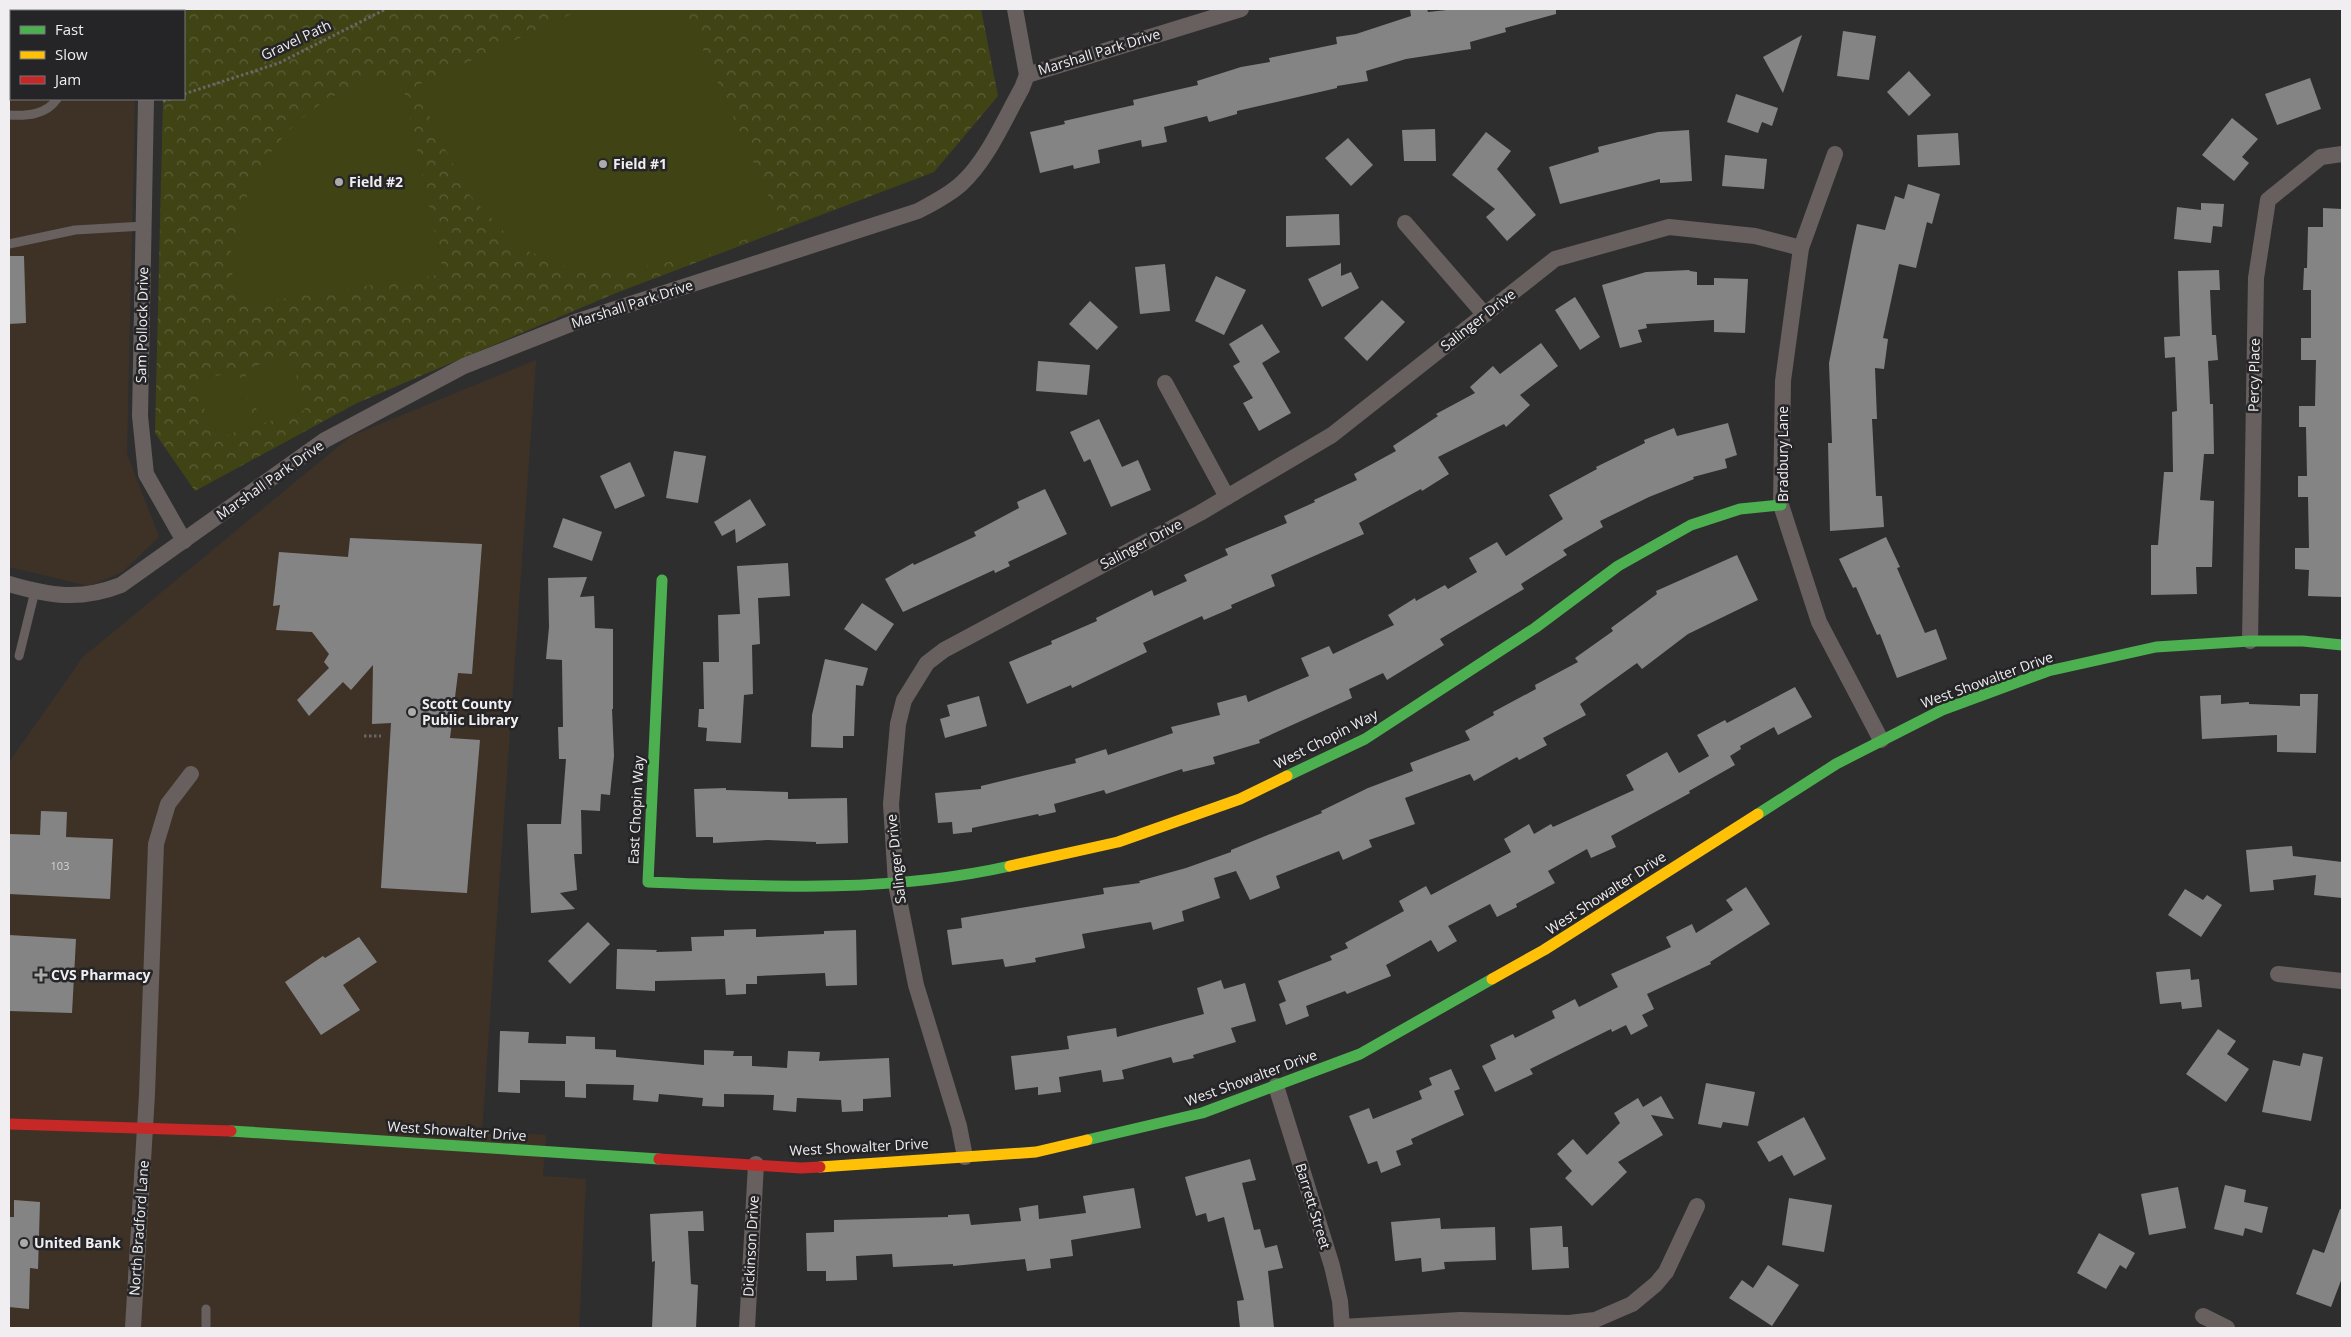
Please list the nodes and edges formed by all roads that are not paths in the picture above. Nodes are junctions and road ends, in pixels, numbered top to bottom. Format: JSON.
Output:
{"nodes":[{"id":1,"x":1015,"y":9,"type":"edge"},
{"id":2,"x":1241,"y":9,"type":"edge"},
{"id":3,"x":1027,"y":75,"type":"junction"},
{"id":4,"x":56,"y":100,"type":"edge"},
{"id":5,"x":146,"y":100,"type":"edge"},
{"id":6,"x":9,"y":115,"type":"edge"},
{"id":7,"x":1835,"y":154,"type":"dead end"},
{"id":8,"x":2342,"y":154,"type":"edge"},
{"id":9,"x":1405,"y":223,"type":"dead end"},
{"id":10,"x":144,"y":226,"type":"junction"},
{"id":11,"x":9,"y":244,"type":"edge"},
{"id":12,"x":1801,"y":248,"type":"junction"},
{"id":13,"x":1485,"y":315,"type":"junction"},
{"id":14,"x":1165,"y":383,"type":"dead end"},
{"id":15,"x":1226,"y":497,"type":"junction"},
{"id":16,"x":1781,"y":505,"type":"junction"},
{"id":17,"x":184,"y":540,"type":"junction"},
{"id":18,"x":662,"y":580,"type":"dead end"},
{"id":19,"x":9,"y":584,"type":"edge"},
{"id":20,"x":35,"y":592,"type":"junction"},
{"id":21,"x":2250,"y":641,"type":"junction"},
{"id":22,"x":2342,"y":645,"type":"edge"},
{"id":23,"x":19,"y":656,"type":"dead end"},
{"id":24,"x":1881,"y":740,"type":"junction"},
{"id":25,"x":191,"y":774,"type":"dead end"},
{"id":26,"x":896,"y":884,"type":"junction"},
{"id":27,"x":2278,"y":974,"type":"dead end"},
{"id":28,"x":2342,"y":981,"type":"edge"},
{"id":29,"x":1276,"y":1086,"type":"junction"},
{"id":30,"x":9,"y":1124,"type":"edge"},
{"id":31,"x":146,"y":1129,"type":"junction"},
{"id":32,"x":965,"y":1157,"type":"junction"},
{"id":33,"x":756,"y":1164,"type":"junction"},
{"id":34,"x":1697,"y":1206,"type":"dead end"},
{"id":35,"x":206,"y":1308,"type":"dead end"},
{"id":36,"x":2203,"y":1316,"type":"dead end"},
{"id":37,"x":133,"y":1328,"type":"edge"},
{"id":38,"x":206,"y":1328,"type":"edge"},
{"id":39,"x":747,"y":1328,"type":"edge"},
{"id":40,"x":1342,"y":1328,"type":"edge"},
{"id":41,"x":2227,"y":1328,"type":"edge"}],
"edges":[{"from":1,"to":3,"type":"street"},
{"from":2,"to":3,"type":"street","name":"Marshall Park Drive"},
{"from":3,"to":17,"type":"street","name":"Marshall Park Drive"},
{"from":4,"to":6,"type":"lane"},
{"from":5,"to":10,"type":"street","name":"Sam Pollock Drive"},
{"from":7,"to":12,"type":"street","name":"Bradbury Lane"},
{"from":8,"to":21,"type":"street","name":"Percy Place"},
{"from":9,"to":13,"type":"street"},
{"from":10,"to":11,"type":"lane"},
{"from":10,"to":17,"type":"street","name":"Sam Pollock Drive"},
{"from":12,"to":13,"type":"street","name":"Salinger Drive"},
{"from":12,"to":16,"type":"street","name":"Bradbury Lane"},
{"from":13,"to":15,"type":"street","name":"Salinger Drive"},
{"from":14,"to":15,"type":"street"},
{"from":15,"to":26,"type":"street","name":"Salinger Drive"},
{"from":16,"to":24,"type":"street","name":"Bradbury Lane"},
{"from":16,"to":26,"type":"street","name":"West Chopin Way"},
{"from":17,"to":20,"type":"street","name":"Marshall Park Drive"},
{"from":18,"to":26,"type":"street","name":"East Chopin Way"},
{"from":19,"to":20,"type":"street","name":"Marshall Park Drive"},
{"from":20,"to":23,"type":"lane"},
{"from":21,"to":22,"type":"street","name":"West Showalter Drive"},
{"from":21,"to":24,"type":"street","name":"West Showalter Drive"},
{"from":24,"to":29,"type":"street","name":"West Showalter Drive"},
{"from":25,"to":31,"type":"street","name":"North Bradford Lane"},
{"from":26,"to":32,"type":"street","name":"Salinger Drive"},
{"from":27,"to":28,"type":"street"},
{"from":29,"to":32,"type":"street","name":"West Showalter Drive"},
{"from":29,"to":40,"type":"street","name":"Barrett Street"},
{"from":30,"to":31,"type":"street","name":"West Showalter Drive"},
{"from":31,"to":33,"type":"street","name":"West Showalter Drive"},
{"from":31,"to":37,"type":"street","name":"North Bradford Lane"},
{"from":32,"to":33,"type":"street","name":"West Showalter Drive"},
{"from":33,"to":39,"type":"street","name":"Dickinson Drive"},
{"from":34,"to":40,"type":"street"},
{"from":35,"to":38,"type":"lane"},
{"from":36,"to":41,"type":"street"}]}
